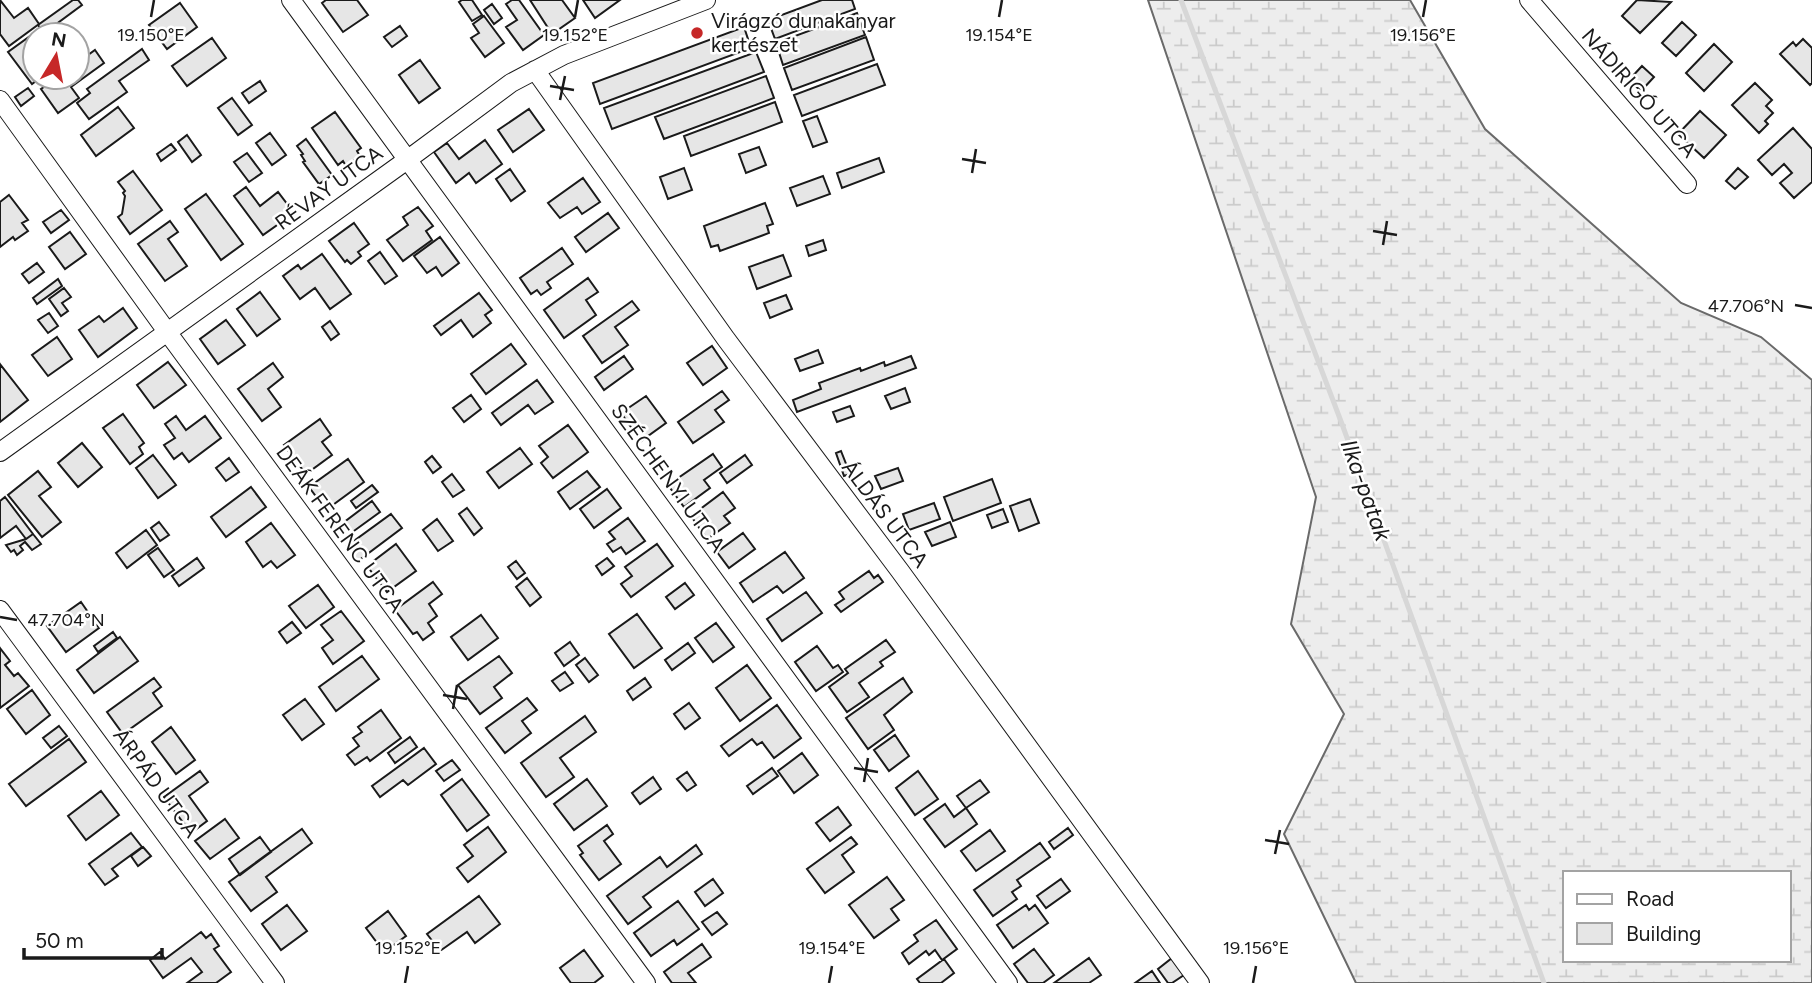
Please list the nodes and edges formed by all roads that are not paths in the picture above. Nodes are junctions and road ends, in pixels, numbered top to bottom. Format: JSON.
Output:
{"nodes":[{"id":1,"x":291,"y":0,"type":"edge"},
{"id":2,"x":706,"y":0,"type":"edge"},
{"id":3,"x":1529,"y":0,"type":"edge"},
{"id":4,"x":671,"y":6,"type":"edge"},
{"id":5,"x":535,"y":71,"type":"junction"},
{"id":6,"x":0,"y":100,"type":"edge"},
{"id":7,"x":408,"y":160,"type":"junction"},
{"id":8,"x":1687,"y":184,"type":"dead end"},
{"id":9,"x":168,"y":333,"type":"junction"},
{"id":10,"x":0,"y":452,"type":"edge"},
{"id":11,"x":0,"y":610,"type":"edge"},
{"id":12,"x":275,"y":983,"type":"edge"},
{"id":13,"x":646,"y":983,"type":"edge"},
{"id":14,"x":1008,"y":983,"type":"edge"},
{"id":15,"x":1200,"y":983,"type":"edge"}],
"edges":[{"from":1,"to":7,"type":"street","name":"SZÉCHENYI UTCA"},
{"from":2,"to":4,"type":"street","name":"RÉVAY UTCA"},
{"from":3,"to":8,"type":"street","name":"NÁDIRIGÓ UTCA"},
{"from":4,"to":5,"type":"street","name":"RÉVAY UTCA"},
{"from":5,"to":7,"type":"street","name":"RÉVAY UTCA"},
{"from":5,"to":15,"type":"street","name":"ÁLDÁS UTCA"},
{"from":6,"to":9,"type":"street","name":"DEÁK FERENC UTCA"},
{"from":7,"to":9,"type":"street","name":"RÉVAY UTCA"},
{"from":7,"to":14,"type":"street","name":"SZÉCHENYI UTCA"},
{"from":9,"to":10,"type":"street","name":"RÉVAY UTCA"},
{"from":9,"to":13,"type":"street","name":"DEÁK FERENC UTCA"},
{"from":11,"to":12,"type":"street","name":"ÁRPÁD UTCA"}]}
